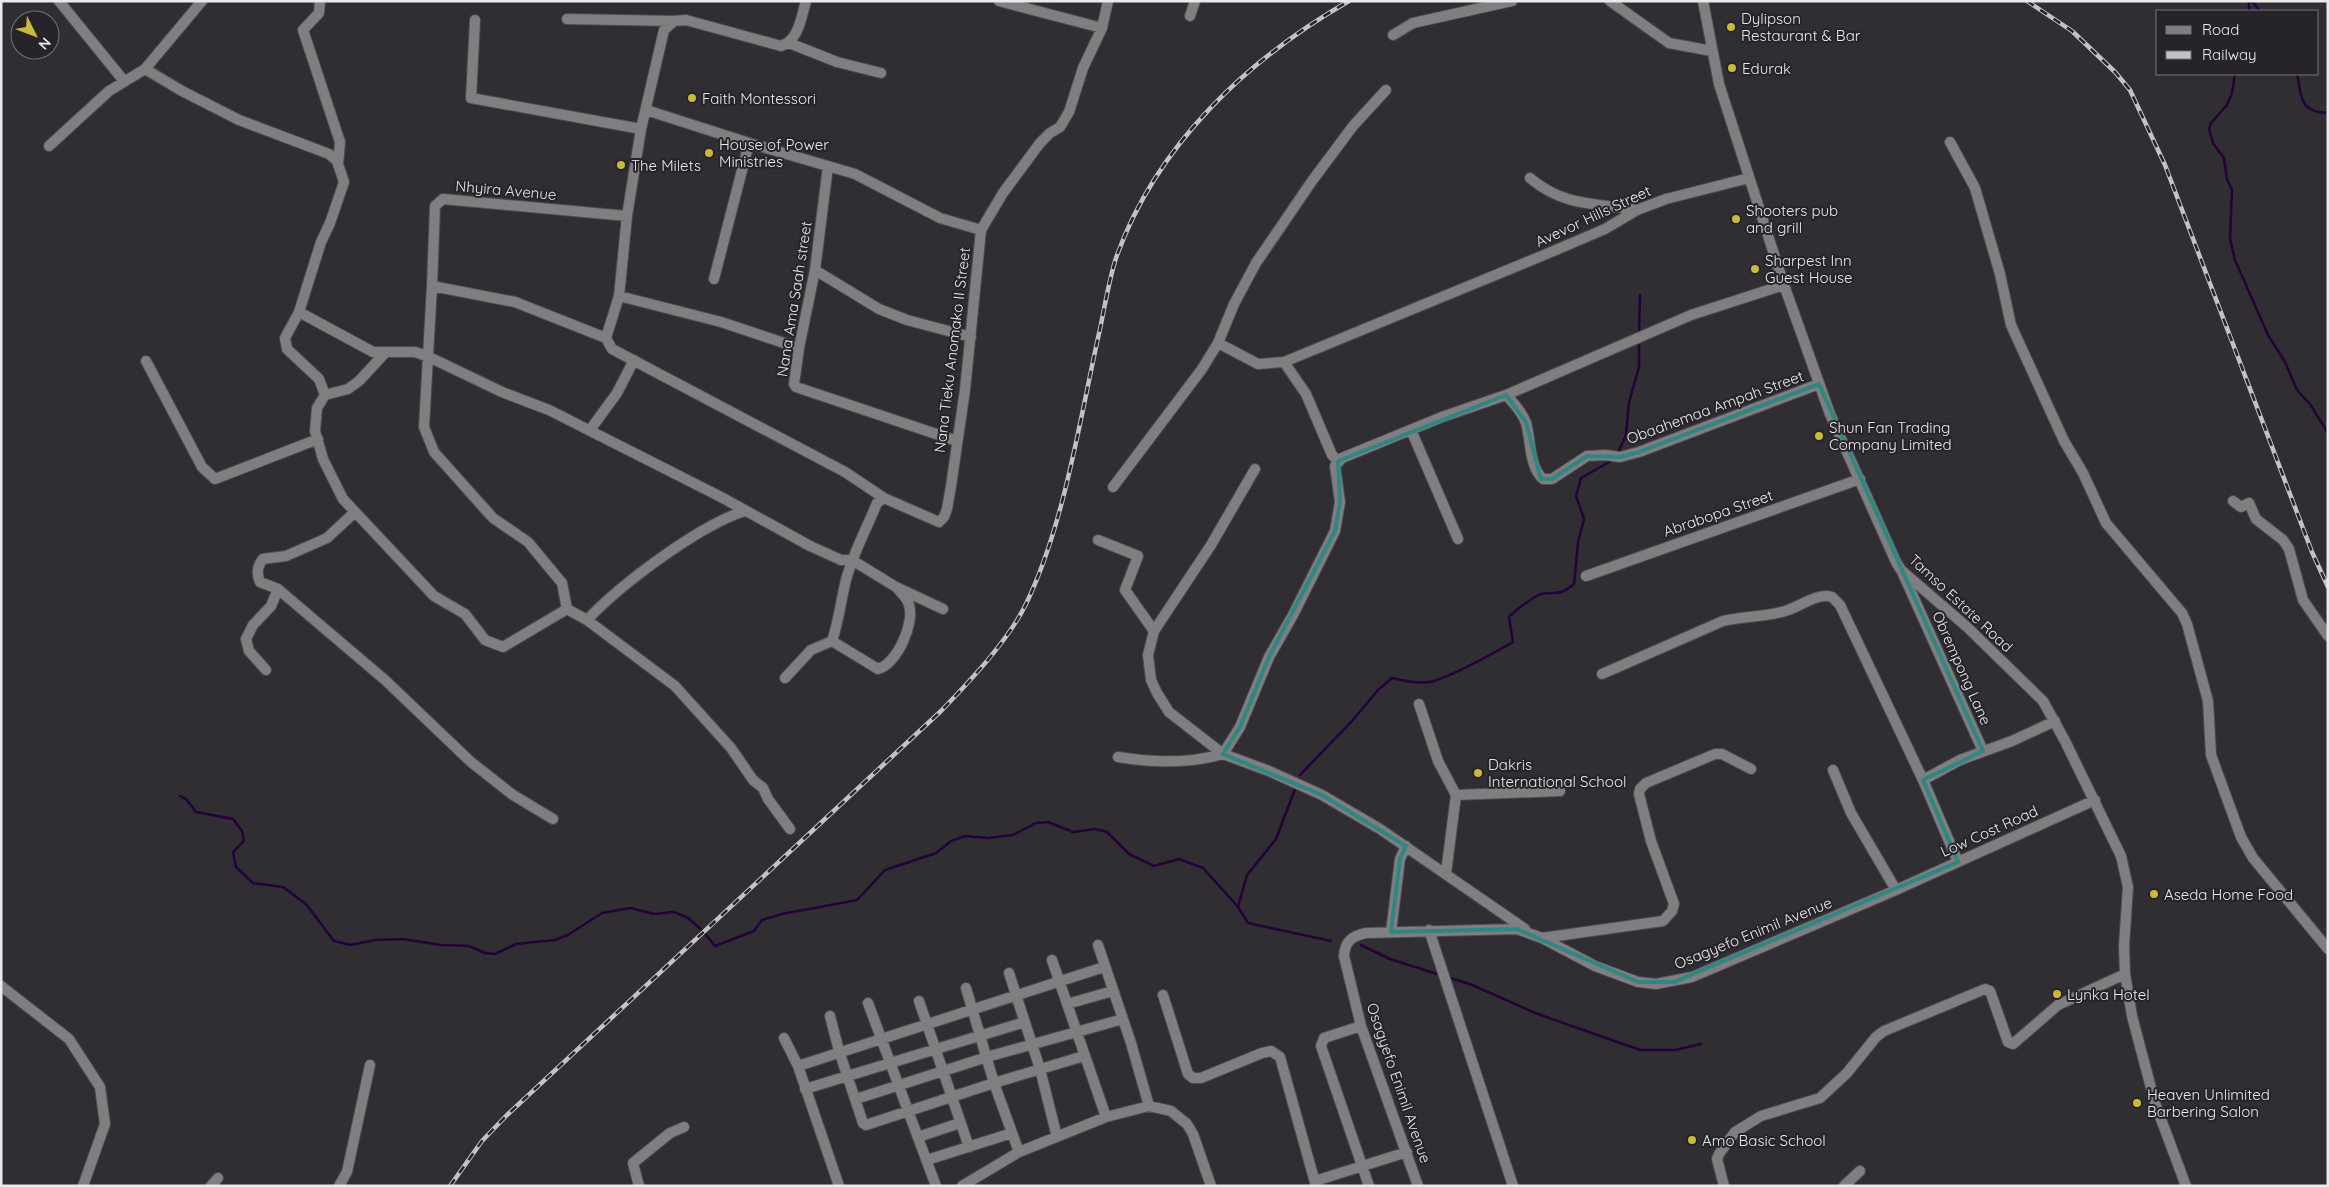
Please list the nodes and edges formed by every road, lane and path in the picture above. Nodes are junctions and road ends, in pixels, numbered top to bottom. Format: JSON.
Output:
{"nodes":[{"id":1,"x":59,"y":1,"type":"edge"},
{"id":2,"x":202,"y":1,"type":"edge"},
{"id":3,"x":320,"y":1,"type":"edge"},
{"id":4,"x":806,"y":1,"type":"edge"},
{"id":5,"x":1000,"y":1,"type":"edge"},
{"id":6,"x":1108,"y":1,"type":"edge"},
{"id":7,"x":1195,"y":1,"type":"edge"},
{"id":8,"x":1512,"y":1,"type":"edge"},
{"id":9,"x":1610,"y":1,"type":"edge"},
{"id":10,"x":1703,"y":1,"type":"edge"},
{"id":11,"x":1190,"y":16,"type":"dead end"},
{"id":12,"x":567,"y":19,"type":"dead end"},
{"id":13,"x":475,"y":20,"type":"dead end"},
{"id":14,"x":674,"y":21,"type":"junction"},
{"id":15,"x":1102,"y":28,"type":"junction"},
{"id":16,"x":1393,"y":35,"type":"dead end"},
{"id":17,"x":789,"y":43,"type":"junction"},
{"id":18,"x":1712,"y":51,"type":"junction"},
{"id":19,"x":145,"y":68,"type":"junction"},
{"id":20,"x":881,"y":73,"type":"dead end"},
{"id":21,"x":124,"y":81,"type":"junction"},
{"id":22,"x":1386,"y":90,"type":"dead end"},
{"id":23,"x":646,"y":110,"type":"junction"},
{"id":24,"x":641,"y":129,"type":"junction"},
{"id":25,"x":1950,"y":142,"type":"dead end"},
{"id":26,"x":749,"y":143,"type":"junction"},
{"id":27,"x":50,"y":146,"type":"dead end"},
{"id":28,"x":338,"y":165,"type":"junction"},
{"id":29,"x":828,"y":166,"type":"junction"},
{"id":30,"x":1530,"y":178,"type":"dead end"},
{"id":31,"x":1749,"y":178,"type":"junction"},
{"id":32,"x":1638,"y":210,"type":"junction"},
{"id":33,"x":627,"y":216,"type":"junction"},
{"id":34,"x":981,"y":230,"type":"junction"},
{"id":35,"x":815,"y":270,"type":"junction"},
{"id":36,"x":714,"y":279,"type":"dead end"},
{"id":37,"x":1784,"y":285,"type":"junction"},
{"id":38,"x":432,"y":286,"type":"junction"},
{"id":39,"x":620,"y":296,"type":"junction"},
{"id":40,"x":299,"y":312,"type":"junction"},
{"id":41,"x":971,"y":337,"type":"junction"},
{"id":42,"x":606,"y":338,"type":"junction"},
{"id":43,"x":1218,"y":343,"type":"junction"},
{"id":44,"x":799,"y":348,"type":"junction"},
{"id":45,"x":385,"y":353,"type":"junction"},
{"id":46,"x":429,"y":357,"type":"junction"},
{"id":47,"x":634,"y":360,"type":"junction"},
{"id":48,"x":146,"y":361,"type":"dead end"},
{"id":49,"x":1284,"y":362,"type":"junction"},
{"id":50,"x":1819,"y":384,"type":"junction"},
{"id":51,"x":325,"y":395,"type":"junction"},
{"id":52,"x":1506,"y":395,"type":"junction"},
{"id":53,"x":590,"y":430,"type":"junction"},
{"id":54,"x":1411,"y":430,"type":"junction"},
{"id":55,"x":318,"y":439,"type":"junction"},
{"id":56,"x":956,"y":441,"type":"junction"},
{"id":57,"x":1338,"y":461,"type":"junction"},
{"id":58,"x":1255,"y":469,"type":"dead end"},
{"id":59,"x":1860,"y":479,"type":"junction"},
{"id":60,"x":1113,"y":487,"type":"dead end"},
{"id":61,"x":884,"y":498,"type":"junction"},
{"id":62,"x":2233,"y":501,"type":"dead end"},
{"id":63,"x":744,"y":511,"type":"junction"},
{"id":64,"x":354,"y":512,"type":"junction"},
{"id":65,"x":1458,"y":539,"type":"dead end"},
{"id":66,"x":1098,"y":540,"type":"dead end"},
{"id":67,"x":852,"y":560,"type":"junction"},
{"id":68,"x":1901,"y":570,"type":"junction"},
{"id":69,"x":1586,"y":576,"type":"dead end"},
{"id":70,"x":896,"y":587,"type":"junction"},
{"id":71,"x":278,"y":589,"type":"junction"},
{"id":72,"x":567,"y":609,"type":"junction"},
{"id":73,"x":943,"y":609,"type":"dead end"},
{"id":74,"x":587,"y":620,"type":"junction"},
{"id":75,"x":1154,"y":631,"type":"junction"},
{"id":76,"x":2328,"y":636,"type":"edge"},
{"id":77,"x":832,"y":641,"type":"junction"},
{"id":78,"x":266,"y":670,"type":"dead end"},
{"id":79,"x":1602,"y":674,"type":"dead end"},
{"id":80,"x":785,"y":678,"type":"dead end"},
{"id":81,"x":1420,"y":704,"type":"dead end"},
{"id":82,"x":2055,"y":721,"type":"junction"},
{"id":83,"x":1983,"y":751,"type":"junction"},
{"id":84,"x":1223,"y":754,"type":"junction"},
{"id":85,"x":1118,"y":757,"type":"dead end"},
{"id":86,"x":1751,"y":769,"type":"dead end"},
{"id":87,"x":1832,"y":770,"type":"dead end"},
{"id":88,"x":1923,"y":780,"type":"junction"},
{"id":89,"x":1560,"y":791,"type":"dead end"},
{"id":90,"x":1456,"y":795,"type":"junction"},
{"id":91,"x":2095,"y":800,"type":"junction"},
{"id":92,"x":552,"y":819,"type":"dead end"},
{"id":93,"x":790,"y":829,"type":"dead end"},
{"id":94,"x":1406,"y":846,"type":"junction"},
{"id":95,"x":1958,"y":862,"type":"junction"},
{"id":96,"x":1446,"y":873,"type":"junction"},
{"id":97,"x":1896,"y":890,"type":"junction"},
{"id":98,"x":1429,"y":930,"type":"junction"},
{"id":99,"x":1391,"y":932,"type":"junction"},
{"id":100,"x":1532,"y":934,"type":"junction"},
{"id":101,"x":1542,"y":938,"type":"junction"},
{"id":102,"x":1098,"y":945,"type":"dead end"},
{"id":103,"x":2328,"y":949,"type":"edge"},
{"id":104,"x":1052,"y":960,"type":"dead end"},
{"id":105,"x":1104,"y":967,"type":"junction"},
{"id":106,"x":1009,"y":974,"type":"dead end"},
{"id":107,"x":2125,"y":974,"type":"junction"},
{"id":108,"x":1059,"y":982,"type":"junction"},
{"id":109,"x":1,"y":986,"type":"edge"},
{"id":110,"x":966,"y":988,"type":"dead end"},
{"id":111,"x":1113,"y":991,"type":"junction"},
{"id":112,"x":1162,"y":995,"type":"dead end"},
{"id":113,"x":1016,"y":996,"type":"junction"},
{"id":114,"x":919,"y":1001,"type":"dead end"},
{"id":115,"x":868,"y":1004,"type":"dead end"},
{"id":116,"x":1067,"y":1004,"type":"junction"},
{"id":117,"x":972,"y":1010,"type":"junction"},
{"id":118,"x":830,"y":1016,"type":"dead end"},
{"id":119,"x":1123,"y":1019,"type":"junction"},
{"id":120,"x":1025,"y":1022,"type":"junction"},
{"id":121,"x":926,"y":1023,"type":"junction"},
{"id":122,"x":1361,"y":1026,"type":"junction"},
{"id":123,"x":1077,"y":1032,"type":"junction"},
{"id":124,"x":979,"y":1034,"type":"junction"},
{"id":125,"x":784,"y":1038,"type":"dead end"},
{"id":126,"x":881,"y":1038,"type":"junction"},
{"id":127,"x":1032,"y":1045,"type":"junction"},
{"id":128,"x":935,"y":1048,"type":"junction"},
{"id":129,"x":839,"y":1051,"type":"junction"},
{"id":130,"x":1084,"y":1056,"type":"junction"},
{"id":131,"x":987,"y":1057,"type":"junction"},
{"id":132,"x":890,"y":1062,"type":"junction"},
{"id":133,"x":370,"y":1065,"type":"dead end"},
{"id":134,"x":798,"y":1066,"type":"junction"},
{"id":135,"x":1040,"y":1069,"type":"junction"},
{"id":136,"x":943,"y":1072,"type":"junction"},
{"id":137,"x":847,"y":1075,"type":"junction"},
{"id":138,"x":994,"y":1083,"type":"junction"},
{"id":139,"x":899,"y":1086,"type":"junction"},
{"id":140,"x":805,"y":1088,"type":"junction"},
{"id":141,"x":951,"y":1097,"type":"junction"},
{"id":142,"x":856,"y":1099,"type":"junction"},
{"id":143,"x":1149,"y":1106,"type":"junction"},
{"id":144,"x":909,"y":1112,"type":"junction"},
{"id":145,"x":1106,"y":1118,"type":"junction"},
{"id":146,"x":960,"y":1123,"type":"junction"},
{"id":147,"x":684,"y":1127,"type":"dead end"},
{"id":148,"x":1012,"y":1134,"type":"junction"},
{"id":149,"x":1057,"y":1136,"type":"junction"},
{"id":150,"x":918,"y":1137,"type":"junction"},
{"id":151,"x":968,"y":1147,"type":"junction"},
{"id":152,"x":1019,"y":1152,"type":"junction"},
{"id":153,"x":1407,"y":1152,"type":"junction"},
{"id":154,"x":927,"y":1160,"type":"junction"},
{"id":155,"x":1363,"y":1166,"type":"junction"},
{"id":156,"x":1860,"y":1172,"type":"dead end"},
{"id":157,"x":1315,"y":1183,"type":"edge"},
{"id":158,"x":83,"y":1186,"type":"edge"},
{"id":159,"x":339,"y":1186,"type":"edge"},
{"id":160,"x":638,"y":1186,"type":"edge"},
{"id":161,"x":839,"y":1186,"type":"edge"},
{"id":162,"x":936,"y":1186,"type":"edge"},
{"id":163,"x":962,"y":1186,"type":"edge"},
{"id":164,"x":1211,"y":1186,"type":"edge"},
{"id":165,"x":1369,"y":1186,"type":"edge"},
{"id":166,"x":1418,"y":1186,"type":"edge"},
{"id":167,"x":1512,"y":1186,"type":"edge"},
{"id":168,"x":1724,"y":1186,"type":"edge"},
{"id":169,"x":1844,"y":1186,"type":"edge"},
{"id":170,"x":2186,"y":1186,"type":"edge"}],
"edges":[{"from":1,"to":21,"type":"street"},
{"from":2,"to":19,"type":"street"},
{"from":3,"to":28,"type":"street"},
{"from":4,"to":17,"type":"street"},
{"from":5,"to":15,"type":"street"},
{"from":6,"to":15,"type":"street","name":"Nana Tieku Anomako II Street"},
{"from":7,"to":11,"type":"street"},
{"from":8,"to":16,"type":"street"},
{"from":9,"to":18,"type":"street"},
{"from":10,"to":18,"type":"street","name":"Tamso Estate Road"},
{"from":12,"to":14,"type":"street"},
{"from":13,"to":24,"type":"street"},
{"from":14,"to":17,"type":"street"},
{"from":14,"to":23,"type":"street"},
{"from":15,"to":34,"type":"street","name":"Nana Tieku Anomako II Street"},
{"from":17,"to":20,"type":"street"},
{"from":18,"to":31,"type":"street","name":"Tamso Estate Road"},
{"from":19,"to":21,"type":"street"},
{"from":19,"to":28,"type":"street"},
{"from":21,"to":27,"type":"street"},
{"from":22,"to":43,"type":"street"},
{"from":23,"to":24,"type":"street"},
{"from":23,"to":26,"type":"street"},
{"from":24,"to":33,"type":"street"},
{"from":25,"to":103,"type":"street"},
{"from":26,"to":29,"type":"street"},
{"from":26,"to":36,"type":"street"},
{"from":28,"to":40,"type":"street"},
{"from":29,"to":34,"type":"street"},
{"from":29,"to":35,"type":"street","name":"Nana Ama Saah street"},
{"from":30,"to":32,"type":"street"},
{"from":31,"to":32,"type":"street","name":"Avevor Hills Street"},
{"from":31,"to":37,"type":"street","name":"Tamso Estate Road"},
{"from":32,"to":49,"type":"street","name":"Avevor Hills Street"},
{"from":33,"to":38,"type":"street","name":"Nhyira Avenue"},
{"from":33,"to":39,"type":"street"},
{"from":34,"to":41,"type":"street","name":"Nana Tieku Anomako II Street"},
{"from":35,"to":41,"type":"street"},
{"from":35,"to":44,"type":"street","name":"Nana Ama Saah street"},
{"from":37,"to":50,"type":"street","name":"Tamso Estate Road"},
{"from":37,"to":52,"type":"street"},
{"from":38,"to":42,"type":"street"},
{"from":38,"to":46,"type":"street","name":"Nhyira Avenue"},
{"from":39,"to":42,"type":"street"},
{"from":39,"to":44,"type":"street"},
{"from":40,"to":45,"type":"street"},
{"from":40,"to":51,"type":"street"},
{"from":41,"to":56,"type":"street","name":"Nana Tieku Anomako II Street"},
{"from":42,"to":47,"type":"street"},
{"from":43,"to":49,"type":"street","name":"Avevor Hills Street"},
{"from":43,"to":60,"type":"street"},
{"from":44,"to":56,"type":"street","name":"Nana Ama Saah street"},
{"from":45,"to":46,"type":"street"},
{"from":45,"to":51,"type":"street"},
{"from":46,"to":53,"type":"street"},
{"from":46,"to":72,"type":"street","name":"Nhyira Avenue"},
{"from":47,"to":53,"type":"street"},
{"from":47,"to":61,"type":"street"},
{"from":48,"to":55,"type":"street"},
{"from":49,"to":57,"type":"street"},
{"from":50,"to":52,"type":"street","name":"Obaahemaa Ampah Street"},
{"from":50,"to":59,"type":"street","name":"Tamso Estate Road"},
{"from":51,"to":55,"type":"street"},
{"from":52,"to":54,"type":"street"},
{"from":53,"to":63,"type":"street"},
{"from":54,"to":57,"type":"street"},
{"from":54,"to":65,"type":"street"},
{"from":55,"to":64,"type":"street"},
{"from":56,"to":61,"type":"street","name":"Nana Tieku Anomako II Street"},
{"from":57,"to":84,"type":"street"},
{"from":58,"to":75,"type":"street"},
{"from":59,"to":68,"type":"street","name":"Tamso Estate Road"},
{"from":59,"to":69,"type":"street","name":"Abrabopa Street"},
{"from":61,"to":67,"type":"street"},
{"from":62,"to":76,"type":"street"},
{"from":63,"to":67,"type":"street"},
{"from":63,"to":74,"type":"street"},
{"from":64,"to":71,"type":"street"},
{"from":64,"to":72,"type":"street"},
{"from":66,"to":75,"type":"street"},
{"from":67,"to":70,"type":"street"},
{"from":67,"to":77,"type":"street"},
{"from":68,"to":82,"type":"street","name":"Tamso Estate Road"},
{"from":68,"to":83,"type":"street","name":"Obrempong Lane"},
{"from":70,"to":73,"type":"street"},
{"from":70,"to":77,"type":"street"},
{"from":71,"to":78,"type":"street"},
{"from":71,"to":92,"type":"street"},
{"from":72,"to":74,"type":"street"},
{"from":74,"to":93,"type":"street"},
{"from":75,"to":84,"type":"street"},
{"from":77,"to":80,"type":"street"},
{"from":79,"to":88,"type":"street"},
{"from":81,"to":90,"type":"street"},
{"from":82,"to":83,"type":"street"},
{"from":82,"to":91,"type":"street","name":"Tamso Estate Road"},
{"from":83,"to":88,"type":"street"},
{"from":84,"to":85,"type":"street"},
{"from":84,"to":94,"type":"street"},
{"from":86,"to":101,"type":"street"},
{"from":87,"to":97,"type":"street"},
{"from":88,"to":95,"type":"street"},
{"from":89,"to":90,"type":"street"},
{"from":90,"to":96,"type":"street"},
{"from":91,"to":95,"type":"street","name":"Low Cost Road"},
{"from":91,"to":107,"type":"street","name":"Tamso Estate Road"},
{"from":94,"to":96,"type":"street"},
{"from":94,"to":99,"type":"street"},
{"from":95,"to":97,"type":"street","name":"Low Cost Road"},
{"from":96,"to":100,"type":"street"},
{"from":97,"to":101,"type":"street","name":"Osagyefo Enimil Avenue"},
{"from":98,"to":99,"type":"street","name":"Osagyefo Enimil Avenue"},
{"from":98,"to":100,"type":"street","name":"Osagyefo Enimil Avenue"},
{"from":98,"to":167,"type":"street"},
{"from":99,"to":122,"type":"street","name":"Osagyefo Enimil Avenue"},
{"from":100,"to":101,"type":"street","name":"Osagyefo Enimil Avenue"},
{"from":102,"to":105,"type":"street"},
{"from":104,"to":108,"type":"street"},
{"from":105,"to":108,"type":"street"},
{"from":105,"to":111,"type":"street"},
{"from":106,"to":113,"type":"street"},
{"from":107,"to":168,"type":"street"},
{"from":107,"to":170,"type":"street","name":"Tamso Estate Road"},
{"from":108,"to":113,"type":"street"},
{"from":108,"to":116,"type":"street"},
{"from":109,"to":158,"type":"street"},
{"from":110,"to":117,"type":"street"},
{"from":111,"to":116,"type":"street"},
{"from":111,"to":119,"type":"street"},
{"from":112,"to":157,"type":"street"},
{"from":113,"to":117,"type":"street"},
{"from":113,"to":120,"type":"street"},
{"from":114,"to":121,"type":"street"},
{"from":115,"to":126,"type":"street"},
{"from":116,"to":123,"type":"street"},
{"from":117,"to":121,"type":"street"},
{"from":117,"to":124,"type":"street"},
{"from":118,"to":129,"type":"street"},
{"from":119,"to":123,"type":"street"},
{"from":119,"to":143,"type":"street"},
{"from":120,"to":124,"type":"street"},
{"from":120,"to":127,"type":"street"},
{"from":121,"to":126,"type":"street"},
{"from":121,"to":128,"type":"street"},
{"from":122,"to":153,"type":"street","name":"Osagyefo Enimil Avenue"},
{"from":122,"to":155,"type":"street"},
{"from":123,"to":127,"type":"street"},
{"from":123,"to":130,"type":"street"},
{"from":124,"to":128,"type":"street"},
{"from":124,"to":131,"type":"street"},
{"from":125,"to":134,"type":"street"},
{"from":126,"to":129,"type":"street"},
{"from":126,"to":132,"type":"street"},
{"from":127,"to":131,"type":"street"},
{"from":127,"to":135,"type":"street"},
{"from":128,"to":132,"type":"street"},
{"from":128,"to":136,"type":"street"},
{"from":129,"to":134,"type":"street"},
{"from":129,"to":137,"type":"street"},
{"from":130,"to":135,"type":"street"},
{"from":130,"to":145,"type":"street"},
{"from":131,"to":136,"type":"street"},
{"from":131,"to":138,"type":"street"},
{"from":132,"to":137,"type":"street"},
{"from":132,"to":139,"type":"street"},
{"from":133,"to":159,"type":"street"},
{"from":134,"to":140,"type":"street"},
{"from":135,"to":138,"type":"street"},
{"from":135,"to":149,"type":"street"},
{"from":136,"to":139,"type":"street"},
{"from":136,"to":141,"type":"street"},
{"from":137,"to":140,"type":"street"},
{"from":137,"to":142,"type":"street"},
{"from":138,"to":141,"type":"street"},
{"from":138,"to":148,"type":"street"},
{"from":139,"to":142,"type":"street"},
{"from":139,"to":144,"type":"street"},
{"from":140,"to":161,"type":"street"},
{"from":141,"to":144,"type":"street"},
{"from":141,"to":146,"type":"street"},
{"from":142,"to":144,"type":"street"},
{"from":143,"to":145,"type":"street"},
{"from":143,"to":164,"type":"street"},
{"from":144,"to":150,"type":"street"},
{"from":145,"to":149,"type":"street"},
{"from":146,"to":150,"type":"street"},
{"from":146,"to":151,"type":"street"},
{"from":147,"to":160,"type":"street"},
{"from":148,"to":151,"type":"street"},
{"from":148,"to":152,"type":"street"},
{"from":149,"to":152,"type":"street"},
{"from":150,"to":154,"type":"street"},
{"from":151,"to":154,"type":"street"},
{"from":152,"to":163,"type":"street"},
{"from":153,"to":155,"type":"street"},
{"from":153,"to":166,"type":"street","name":"Osagyefo Enimil Avenue"},
{"from":154,"to":162,"type":"street"},
{"from":155,"to":157,"type":"street"},
{"from":155,"to":165,"type":"street"},
{"from":156,"to":169,"type":"street"}]}
